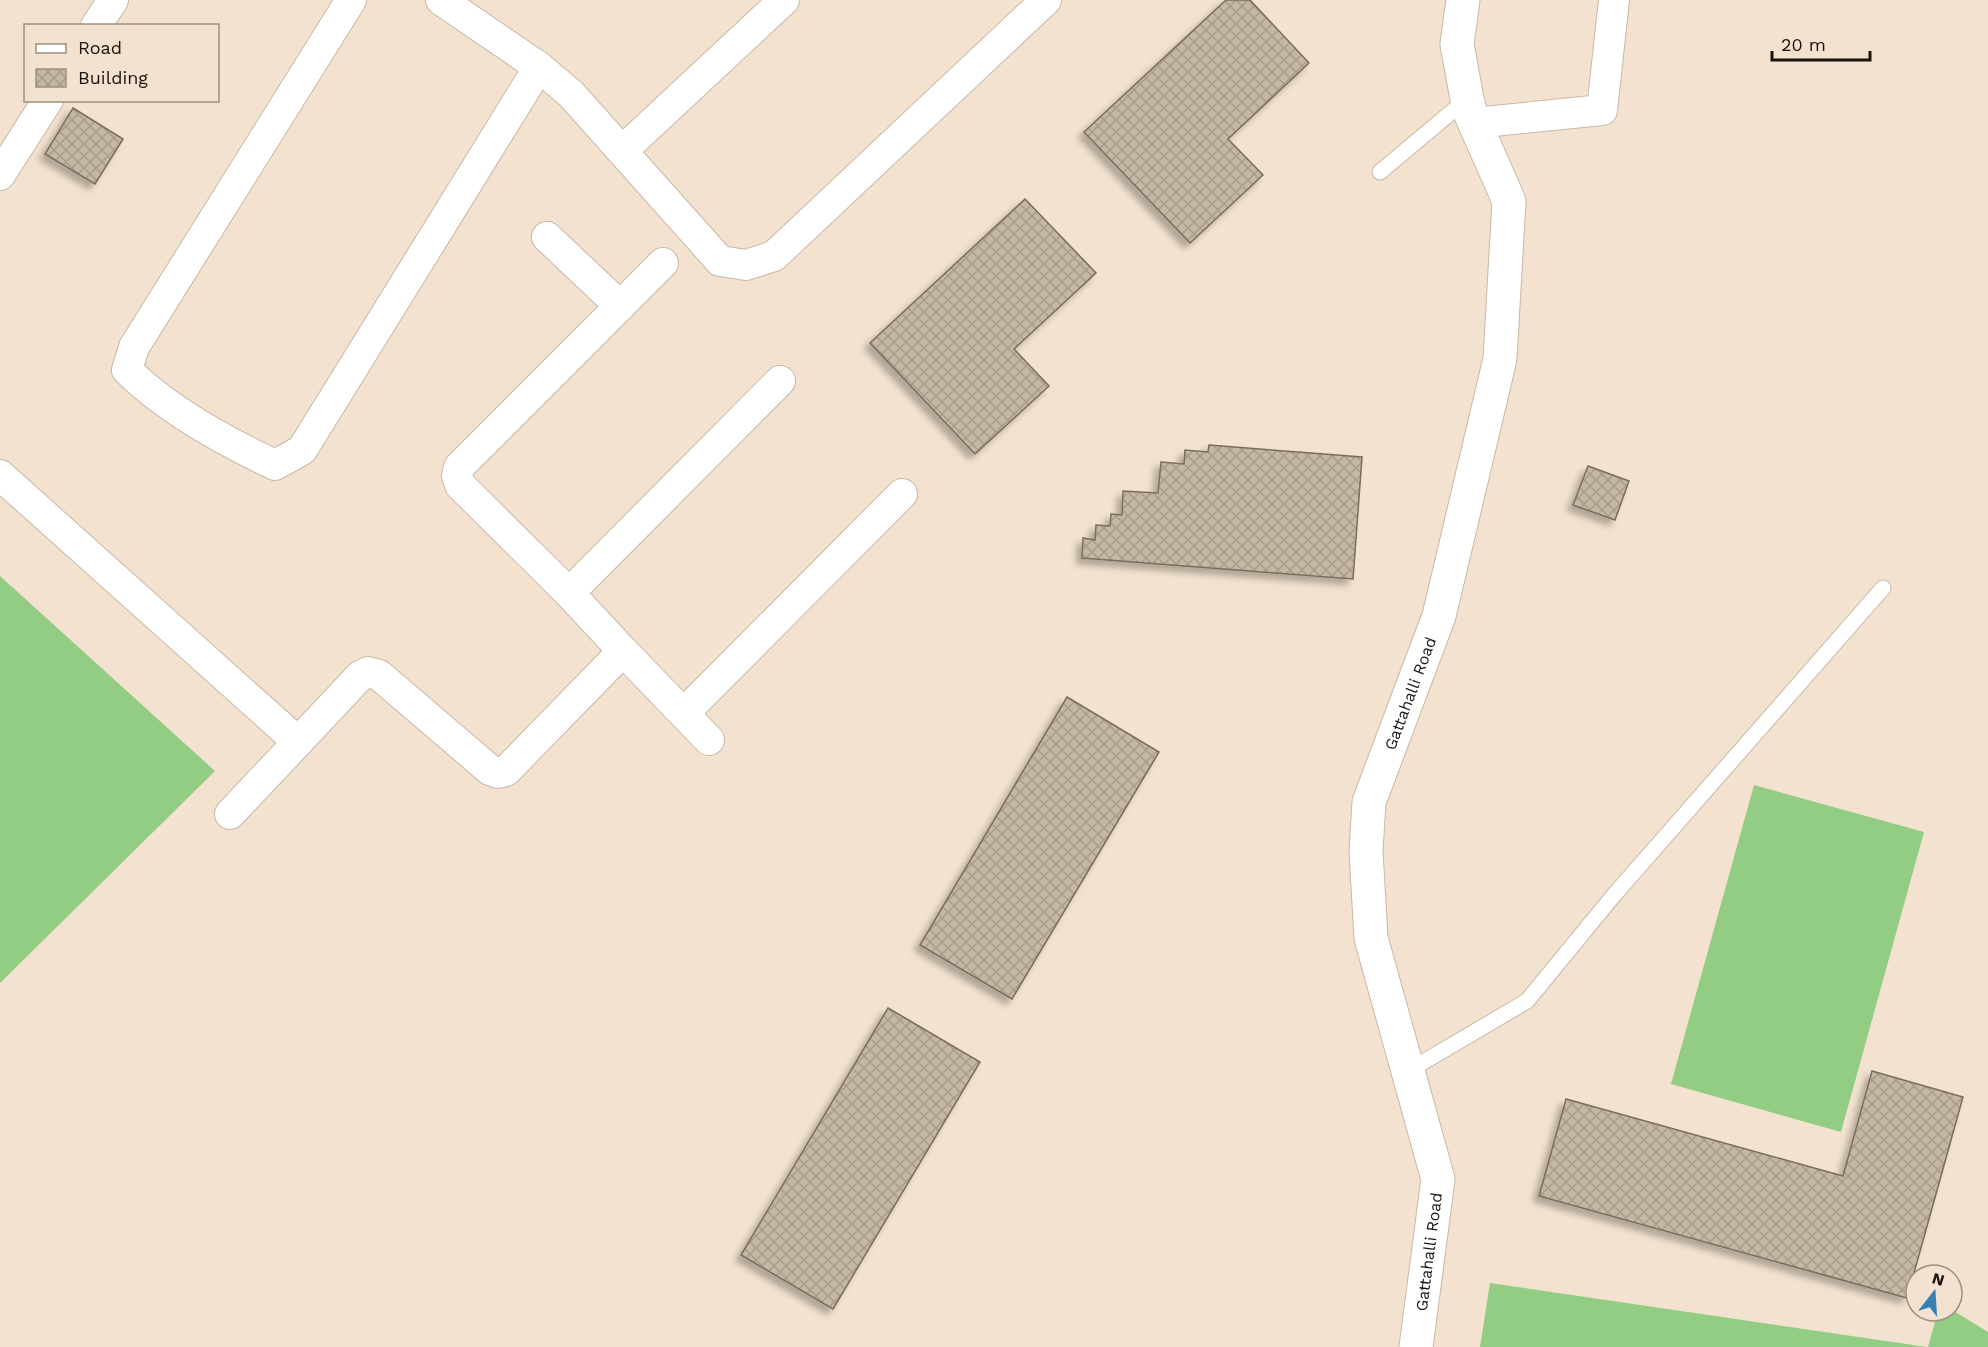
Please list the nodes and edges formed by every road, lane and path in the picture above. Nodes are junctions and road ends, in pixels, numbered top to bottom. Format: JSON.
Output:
{"nodes":[{"id":1,"x":113,"y":0,"type":"edge"},
{"id":2,"x":351,"y":0,"type":"edge"},
{"id":3,"x":441,"y":0,"type":"edge"},
{"id":4,"x":784,"y":0,"type":"edge"},
{"id":5,"x":1046,"y":0,"type":"edge"},
{"id":6,"x":1463,"y":0,"type":"edge"},
{"id":7,"x":1478,"y":0,"type":"edge"},
{"id":8,"x":1614,"y":0,"type":"edge"},
{"id":9,"x":97,"y":24,"type":"edge"},
{"id":10,"x":1457,"y":44,"type":"junction"},
{"id":11,"x":539,"y":67,"type":"junction"},
{"id":12,"x":47,"y":102,"type":"edge"},
{"id":13,"x":1471,"y":111,"type":"junction"},
{"id":14,"x":622,"y":151,"type":"junction"},
{"id":15,"x":1380,"y":172,"type":"dead end"},
{"id":16,"x":0,"y":176,"type":"edge"},
{"id":17,"x":547,"y":237,"type":"dead end"},
{"id":18,"x":663,"y":263,"type":"dead end"},
{"id":19,"x":620,"y":306,"type":"junction"},
{"id":20,"x":780,"y":381,"type":"dead end"},
{"id":21,"x":0,"y":475,"type":"edge"},
{"id":22,"x":902,"y":494,"type":"dead end"},
{"id":23,"x":1883,"y":588,"type":"dead end"},
{"id":24,"x":569,"y":593,"type":"junction"},
{"id":25,"x":623,"y":651,"type":"junction"},
{"id":26,"x":684,"y":713,"type":"junction"},
{"id":27,"x":709,"y":740,"type":"dead end"},
{"id":28,"x":298,"y":742,"type":"junction"},
{"id":29,"x":230,"y":814,"type":"dead end"},
{"id":30,"x":1408,"y":1071,"type":"junction"},
{"id":31,"x":1416,"y":1347,"type":"edge"}],
"edges":[{"from":1,"to":9,"type":"street"},
{"from":2,"to":11,"type":"street"},
{"from":3,"to":11,"type":"street"},
{"from":4,"to":14,"type":"street"},
{"from":5,"to":14,"type":"street"},
{"from":6,"to":10,"type":"main road","name":"Gattahalli Road"},
{"from":7,"to":10,"type":"main road"},
{"from":8,"to":13,"type":"street"},
{"from":10,"to":13,"type":"main road","name":"Gattahalli Road"},
{"from":11,"to":14,"type":"street"},
{"from":12,"to":16,"type":"street"},
{"from":13,"to":15,"type":"lane"},
{"from":13,"to":30,"type":"main road","name":"Gattahalli Road"},
{"from":17,"to":19,"type":"street"},
{"from":18,"to":19,"type":"street"},
{"from":19,"to":24,"type":"street"},
{"from":20,"to":24,"type":"street"},
{"from":21,"to":28,"type":"street"},
{"from":22,"to":26,"type":"street"},
{"from":23,"to":30,"type":"lane"},
{"from":24,"to":25,"type":"street"},
{"from":25,"to":26,"type":"street"},
{"from":25,"to":28,"type":"street"},
{"from":26,"to":27,"type":"street"},
{"from":28,"to":29,"type":"street"},
{"from":30,"to":31,"type":"main road","name":"Gattahalli Road"}]}
